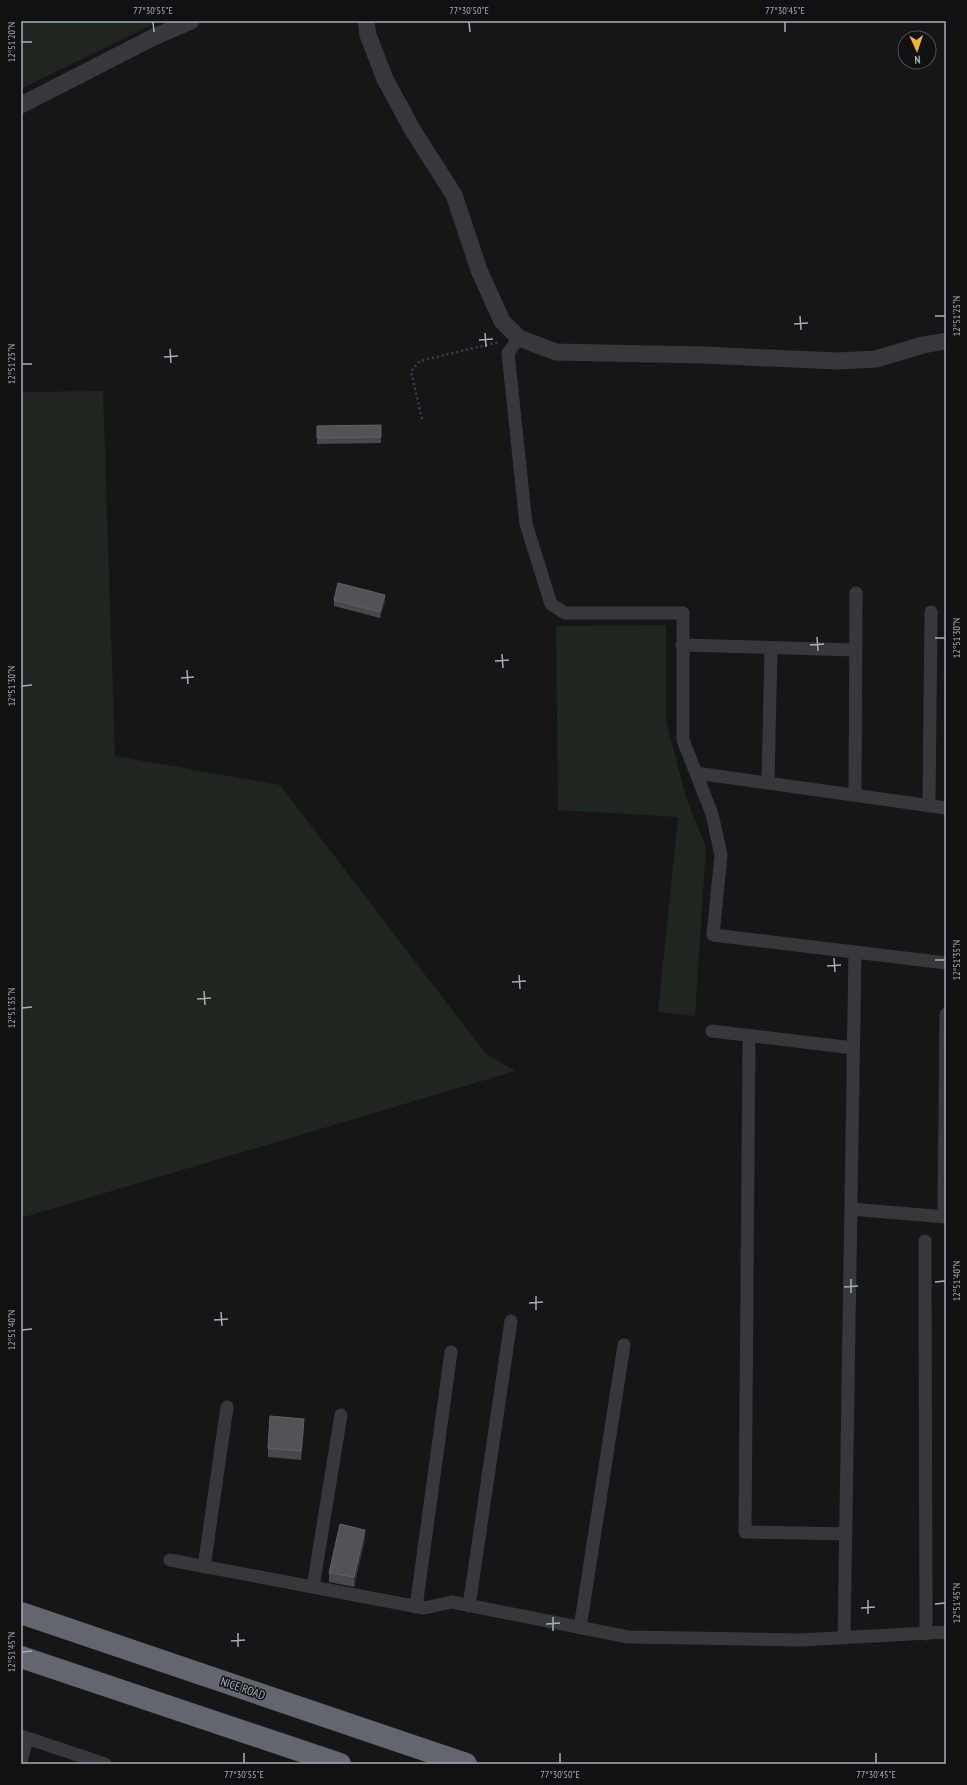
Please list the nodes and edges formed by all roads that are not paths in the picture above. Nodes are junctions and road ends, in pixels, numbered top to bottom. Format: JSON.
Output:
{"nodes":[{"id":1,"x":191,"y":21,"type":"edge"},
{"id":2,"x":366,"y":21,"type":"edge"},
{"id":3,"x":21,"y":105,"type":"edge"},
{"id":4,"x":519,"y":338,"type":"junction"},
{"id":5,"x":946,"y":341,"type":"edge"},
{"id":6,"x":856,"y":593,"type":"dead end"},
{"id":7,"x":931,"y":612,"type":"dead end"},
{"id":8,"x":682,"y":645,"type":"junction"},
{"id":9,"x":771,"y":648,"type":"junction"},
{"id":10,"x":856,"y":650,"type":"junction"},
{"id":11,"x":696,"y":773,"type":"junction"},
{"id":12,"x":768,"y":783,"type":"junction"},
{"id":13,"x":855,"y":796,"type":"junction"},
{"id":14,"x":929,"y":806,"type":"junction"},
{"id":15,"x":946,"y":808,"type":"edge"},
{"id":16,"x":855,"y":952,"type":"junction"},
{"id":17,"x":946,"y":963,"type":"edge"},
{"id":18,"x":946,"y":1014,"type":"edge"},
{"id":19,"x":712,"y":1031,"type":"dead end"},
{"id":20,"x":750,"y":1036,"type":"junction"},
{"id":21,"x":853,"y":1048,"type":"junction"},
{"id":22,"x":851,"y":1209,"type":"junction"},
{"id":23,"x":945,"y":1217,"type":"edge"},
{"id":24,"x":925,"y":1241,"type":"dead end"},
{"id":25,"x":511,"y":1322,"type":"dead end"},
{"id":26,"x":624,"y":1345,"type":"dead end"},
{"id":27,"x":451,"y":1352,"type":"dead end"},
{"id":28,"x":227,"y":1407,"type":"dead end"},
{"id":29,"x":341,"y":1415,"type":"dead end"},
{"id":30,"x":846,"y":1534,"type":"junction"},
{"id":31,"x":170,"y":1560,"type":"dead end"},
{"id":32,"x":204,"y":1567,"type":"junction"},
{"id":33,"x":313,"y":1587,"type":"junction"},
{"id":34,"x":469,"y":1606,"type":"junction"},
{"id":35,"x":416,"y":1607,"type":"junction"},
{"id":36,"x":21,"y":1613,"type":"edge"},
{"id":37,"x":580,"y":1628,"type":"junction"},
{"id":38,"x":946,"y":1632,"type":"edge"},
{"id":39,"x":926,"y":1634,"type":"junction"},
{"id":40,"x":844,"y":1638,"type":"junction"},
{"id":41,"x":21,"y":1656,"type":"edge"},
{"id":42,"x":24,"y":1737,"type":"edge"},
{"id":43,"x":21,"y":1762,"type":"edge"},
{"id":44,"x":106,"y":1764,"type":"edge"},
{"id":45,"x":340,"y":1764,"type":"edge"},
{"id":46,"x":466,"y":1764,"type":"edge"}],
"edges":[{"from":1,"to":3,"type":"street"},
{"from":2,"to":4,"type":"street"},
{"from":4,"to":5,"type":"street"},
{"from":4,"to":8,"type":"street"},
{"from":6,"to":10,"type":"street"},
{"from":7,"to":14,"type":"street"},
{"from":8,"to":9,"type":"street"},
{"from":8,"to":11,"type":"street"},
{"from":9,"to":10,"type":"street"},
{"from":9,"to":12,"type":"street"},
{"from":10,"to":13,"type":"street"},
{"from":11,"to":12,"type":"street"},
{"from":11,"to":16,"type":"street"},
{"from":12,"to":13,"type":"street"},
{"from":13,"to":14,"type":"street"},
{"from":14,"to":15,"type":"street"},
{"from":16,"to":17,"type":"street"},
{"from":16,"to":21,"type":"street"},
{"from":18,"to":23,"type":"street"},
{"from":19,"to":20,"type":"street"},
{"from":20,"to":21,"type":"street"},
{"from":20,"to":30,"type":"street"},
{"from":21,"to":22,"type":"street"},
{"from":22,"to":23,"type":"street"},
{"from":22,"to":30,"type":"street"},
{"from":24,"to":39,"type":"street"},
{"from":25,"to":34,"type":"street"},
{"from":26,"to":37,"type":"street"},
{"from":27,"to":35,"type":"street"},
{"from":28,"to":32,"type":"street"},
{"from":29,"to":33,"type":"street"},
{"from":30,"to":40,"type":"street"},
{"from":31,"to":32,"type":"street"},
{"from":32,"to":33,"type":"street"},
{"from":33,"to":35,"type":"street"},
{"from":34,"to":35,"type":"street"},
{"from":34,"to":37,"type":"street"},
{"from":36,"to":46,"type":"highway","name":"NICE ROAD"},
{"from":37,"to":40,"type":"street"},
{"from":38,"to":39,"type":"street"},
{"from":39,"to":40,"type":"street"},
{"from":41,"to":45,"type":"highway"},
{"from":42,"to":43,"type":"street"},
{"from":42,"to":44,"type":"street"}]}
